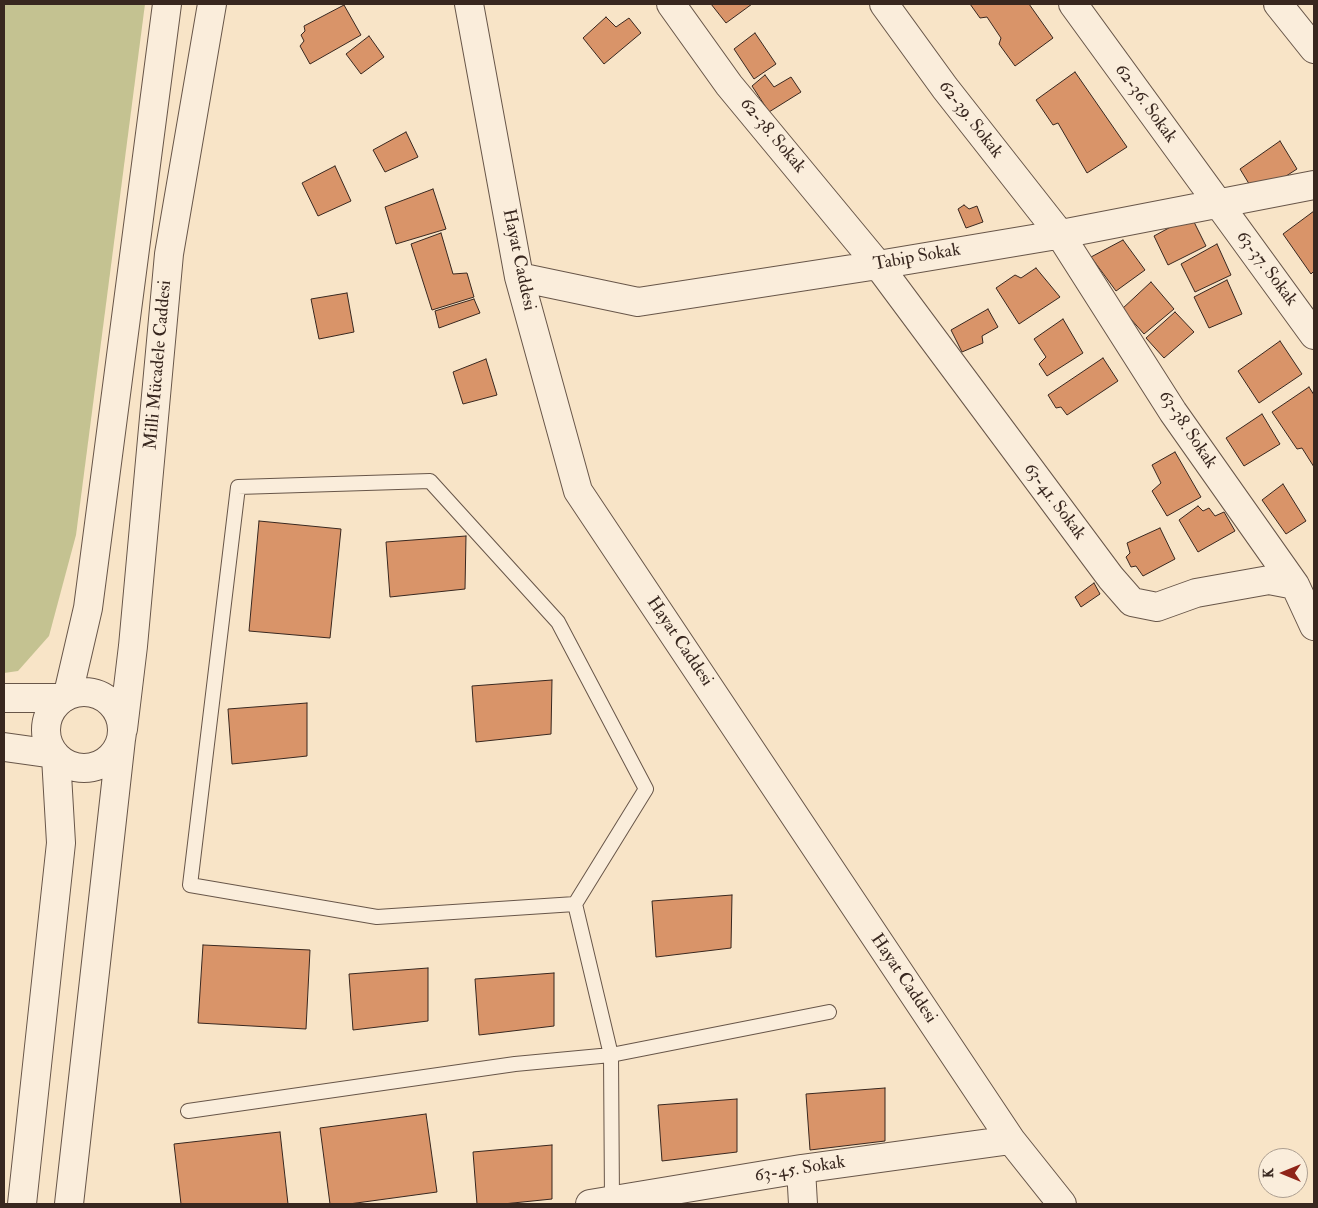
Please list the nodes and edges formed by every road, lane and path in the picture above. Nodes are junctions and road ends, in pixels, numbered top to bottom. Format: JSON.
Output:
{"nodes":[{"id":1,"x":167,"y":4,"type":"edge"},
{"id":2,"x":212,"y":4,"type":"edge"},
{"id":3,"x":469,"y":4,"type":"edge"},
{"id":4,"x":671,"y":4,"type":"edge"},
{"id":5,"x":884,"y":4,"type":"edge"},
{"id":6,"x":1073,"y":4,"type":"edge"},
{"id":7,"x":1278,"y":4,"type":"edge"},
{"id":8,"x":1314,"y":49,"type":"edge"},
{"id":9,"x":1314,"y":185,"type":"edge"},
{"id":10,"x":1218,"y":205,"type":"junction"},
{"id":11,"x":1059,"y":233,"type":"junction"},
{"id":12,"x":878,"y":265,"type":"junction"},
{"id":13,"x":519,"y":277,"type":"junction"},
{"id":14,"x":1314,"y":335,"type":"edge"},
{"id":15,"x":1295,"y":585,"type":"junction"},
{"id":16,"x":1314,"y":626,"type":"edge"},
{"id":17,"x":65,"y":696,"type":"junction"},
{"id":18,"x":4,"y":698,"type":"edge"},
{"id":19,"x":122,"y":734,"type":"junction"},
{"id":20,"x":4,"y":747,"type":"edge"},
{"id":21,"x":55,"y":755,"type":"junction"},
{"id":22,"x":575,"y":904,"type":"junction"},
{"id":23,"x":829,"y":1012,"type":"dead end"},
{"id":24,"x":611,"y":1055,"type":"junction"},
{"id":25,"x":188,"y":1111,"type":"dead end"},
{"id":26,"x":1011,"y":1140,"type":"junction"},
{"id":27,"x":802,"y":1169,"type":"junction"},
{"id":28,"x":601,"y":1203,"type":"edge"},
{"id":29,"x":22,"y":1204,"type":"edge"},
{"id":30,"x":69,"y":1204,"type":"edge"},
{"id":31,"x":803,"y":1204,"type":"edge"},
{"id":32,"x":1062,"y":1204,"type":"edge"}],
"edges":[{"from":1,"to":17,"type":"street","name":"Milli Mücadele Caddesi"},
{"from":2,"to":19,"type":"street","name":"Milli Mücadele Caddesi"},
{"from":3,"to":13,"type":"street","name":"Hayat Caddesi"},
{"from":4,"to":12,"type":"street","name":"62-38. Sokak"},
{"from":5,"to":11,"type":"street","name":"62-39. Sokak"},
{"from":6,"to":10,"type":"street","name":"62-36. Sokak"},
{"from":7,"to":8,"type":"street"},
{"from":9,"to":10,"type":"street","name":"Tabip Sokak"},
{"from":10,"to":11,"type":"street","name":"Tabip Sokak"},
{"from":10,"to":14,"type":"street","name":"63-37. Sokak"},
{"from":11,"to":12,"type":"street","name":"Tabip Sokak"},
{"from":11,"to":15,"type":"street","name":"63-38. Sokak"},
{"from":12,"to":13,"type":"street","name":"Tabip Sokak"},
{"from":12,"to":15,"type":"street","name":"63-41. Sokak"},
{"from":13,"to":26,"type":"street","name":"Hayat Caddesi"},
{"from":15,"to":16,"type":"street","name":"63-38. Sokak"},
{"from":17,"to":18,"type":"street"},
{"from":17,"to":19,"type":"street"},
{"from":17,"to":21,"type":"street"},
{"from":19,"to":21,"type":"street"},
{"from":19,"to":30,"type":"street","name":"Milli Mücadele Caddesi"},
{"from":20,"to":21,"type":"street"},
{"from":21,"to":29,"type":"street"},
{"from":22,"to":22,"type":"lane"},
{"from":22,"to":24,"type":"lane"},
{"from":23,"to":24,"type":"lane"},
{"from":24,"to":25,"type":"lane"},
{"from":24,"to":28,"type":"lane"},
{"from":26,"to":27,"type":"street","name":"63-45. Sokak"},
{"from":26,"to":32,"type":"street","name":"Hayat Caddesi"},
{"from":27,"to":28,"type":"street","name":"63-45. Sokak"},
{"from":27,"to":31,"type":"street"}]}
